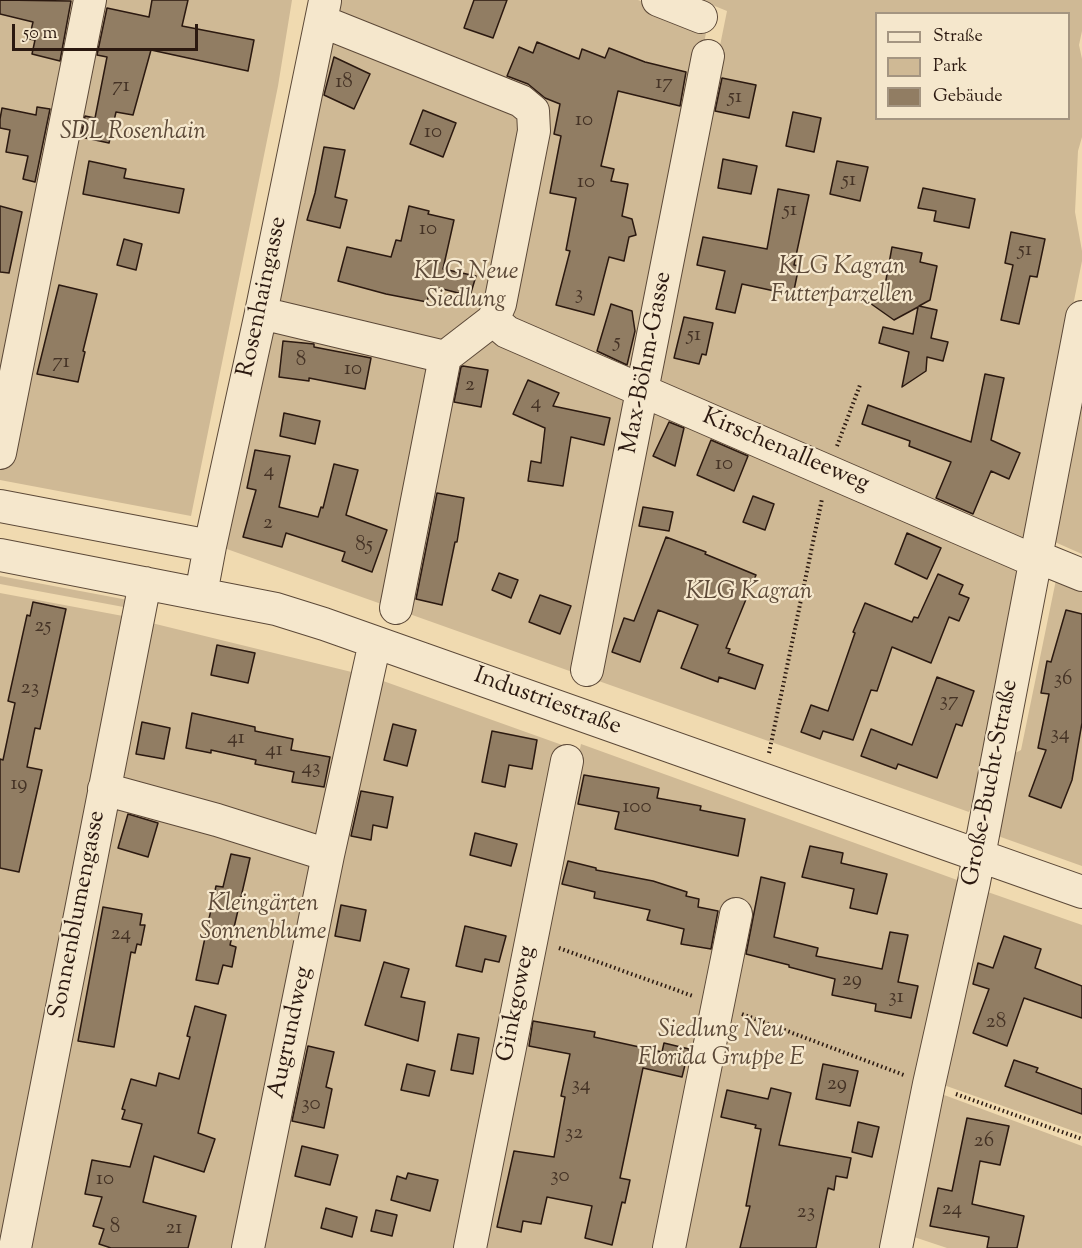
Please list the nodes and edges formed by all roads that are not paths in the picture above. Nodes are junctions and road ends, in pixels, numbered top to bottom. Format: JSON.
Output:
{"nodes":[{"id":1,"x":90,"y":0,"type":"edge"},
{"id":2,"x":658,"y":0,"type":"edge"},
{"id":3,"x":323,"y":10,"type":"edge"},
{"id":4,"x":701,"y":17,"type":"dead end"},
{"id":5,"x":708,"y":56,"type":"dead end"},
{"id":6,"x":261,"y":313,"type":"junction"},
{"id":7,"x":1082,"y":317,"type":"edge"},
{"id":8,"x":493,"y":320,"type":"junction"},
{"id":9,"x":445,"y":357,"type":"junction"},
{"id":10,"x":643,"y":391,"type":"junction"},
{"id":11,"x":0,"y":453,"type":"edge"},
{"id":12,"x":0,"y":507,"type":"edge"},
{"id":13,"x":210,"y":546,"type":"junction"},
{"id":14,"x":0,"y":555,"type":"edge"},
{"id":15,"x":1035,"y":561,"type":"junction"},
{"id":16,"x":1082,"y":575,"type":"edge"},
{"id":17,"x":145,"y":583,"type":"junction"},
{"id":18,"x":201,"y":594,"type":"junction"},
{"id":19,"x":396,"y":608,"type":"dead end"},
{"id":20,"x":375,"y":642,"type":"junction"},
{"id":21,"x":587,"y":670,"type":"dead end"},
{"id":22,"x":567,"y":760,"type":"dead end"},
{"id":23,"x":104,"y":789,"type":"junction"},
{"id":24,"x":328,"y":855,"type":"junction"},
{"id":25,"x":978,"y":856,"type":"junction"},
{"id":26,"x":1082,"y":892,"type":"edge"},
{"id":27,"x":736,"y":914,"type":"dead end"},
{"id":28,"x":15,"y":1248,"type":"edge"},
{"id":29,"x":248,"y":1248,"type":"edge"},
{"id":30,"x":470,"y":1248,"type":"edge"},
{"id":31,"x":669,"y":1248,"type":"edge"},
{"id":32,"x":896,"y":1248,"type":"edge"}],
"edges":[{"from":1,"to":11,"type":"street"},
{"from":2,"to":4,"type":"street"},
{"from":3,"to":6,"type":"street","name":"Rosenhaingasse"},
{"from":3,"to":8,"type":"street"},
{"from":5,"to":10,"type":"street","name":"Max-Böhm-Gasse"},
{"from":6,"to":9,"type":"street"},
{"from":6,"to":13,"type":"street","name":"Rosenhaingasse"},
{"from":7,"to":15,"type":"street","name":"Große-Bucht-Straße"},
{"from":8,"to":9,"type":"street"},
{"from":8,"to":10,"type":"street","name":"Kirschenalleeweg"},
{"from":9,"to":19,"type":"street"},
{"from":10,"to":15,"type":"street","name":"Kirschenalleeweg"},
{"from":10,"to":21,"type":"street","name":"Max-Böhm-Gasse"},
{"from":12,"to":13,"type":"street"},
{"from":13,"to":18,"type":"street","name":"Rosenhaingasse"},
{"from":14,"to":17,"type":"street","name":"Industriestraße"},
{"from":15,"to":16,"type":"street","name":"Kirschenalleeweg"},
{"from":15,"to":25,"type":"street","name":"Große-Bucht-Straße"},
{"from":17,"to":18,"type":"street","name":"Industriestraße"},
{"from":17,"to":23,"type":"street","name":"Sonnenblumengasse"},
{"from":18,"to":20,"type":"street","name":"Industriestraße"},
{"from":20,"to":24,"type":"street","name":"Augrundweg"},
{"from":20,"to":25,"type":"street","name":"Industriestraße"},
{"from":22,"to":30,"type":"street","name":"Ginkgoweg"},
{"from":23,"to":24,"type":"street"},
{"from":23,"to":28,"type":"street","name":"Sonnenblumengasse"},
{"from":24,"to":29,"type":"street","name":"Augrundweg"},
{"from":25,"to":26,"type":"street","name":"Industriestraße"},
{"from":25,"to":32,"type":"street","name":"Große-Bucht-Straße"},
{"from":27,"to":31,"type":"street"}]}
